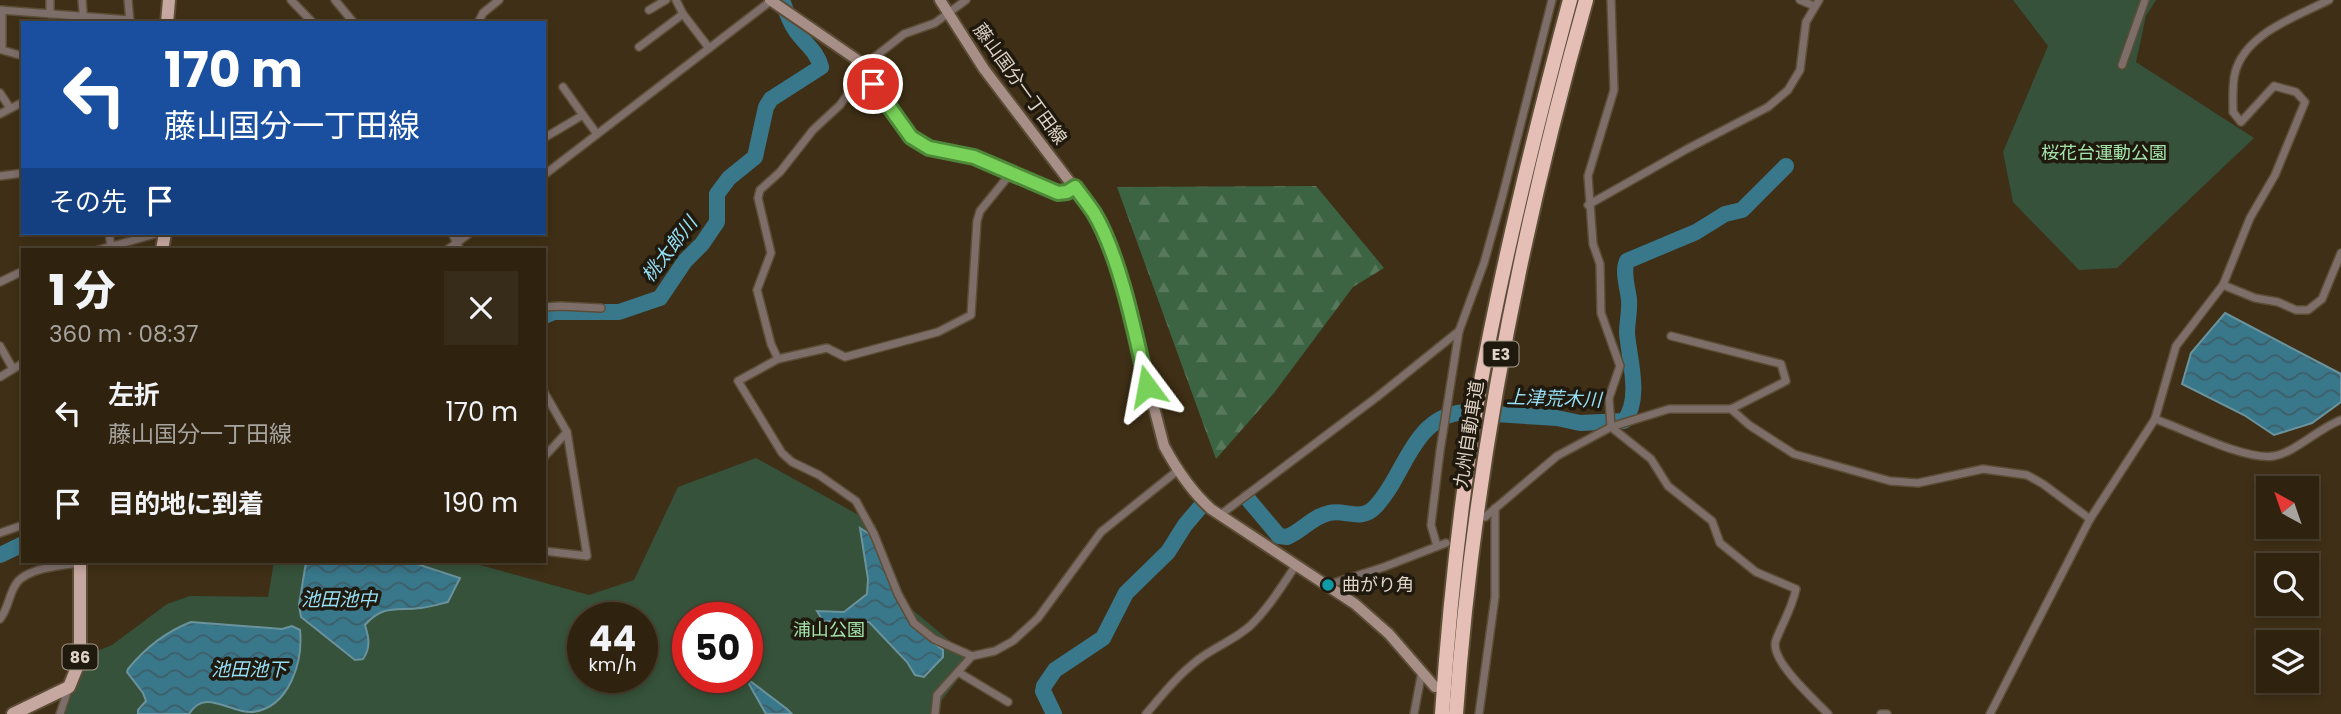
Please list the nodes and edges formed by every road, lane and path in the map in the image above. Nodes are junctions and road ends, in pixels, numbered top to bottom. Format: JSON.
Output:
{"nodes":[{"id":1,"x":50,"y":0,"type":"edge"},
{"id":2,"x":82,"y":0,"type":"edge"},
{"id":3,"x":128,"y":0,"type":"edge"},
{"id":4,"x":169,"y":0,"type":"edge"},
{"id":5,"x":291,"y":0,"type":"edge"},
{"id":6,"x":335,"y":0,"type":"edge"},
{"id":7,"x":499,"y":0,"type":"edge"},
{"id":8,"x":666,"y":0,"type":"edge"},
{"id":9,"x":676,"y":0,"type":"edge"},
{"id":10,"x":771,"y":0,"type":"edge"},
{"id":11,"x":940,"y":0,"type":"edge"},
{"id":12,"x":966,"y":0,"type":"edge"},
{"id":13,"x":1552,"y":0,"type":"edge"},
{"id":14,"x":1570,"y":0,"type":"edge"},
{"id":15,"x":1586,"y":0,"type":"edge"},
{"id":16,"x":1611,"y":0,"type":"edge"},
{"id":17,"x":1800,"y":0,"type":"edge"},
{"id":18,"x":2145,"y":0,"type":"edge"},
{"id":19,"x":2329,"y":0,"type":"edge"},
{"id":20,"x":1817,"y":3,"type":"edge"},
{"id":21,"x":649,"y":9,"type":"dead end"},
{"id":22,"x":1,"y":10,"type":"edge"},
{"id":23,"x":50,"y":14,"type":"junction"},
{"id":24,"x":683,"y":14,"type":"junction"},
{"id":25,"x":949,"y":15,"type":"junction"},
{"id":26,"x":84,"y":19,"type":"edge"},
{"id":27,"x":130,"y":21,"type":"edge"},
{"id":28,"x":167,"y":21,"type":"edge"},
{"id":29,"x":311,"y":21,"type":"edge"},
{"id":30,"x":352,"y":21,"type":"edge"},
{"id":31,"x":479,"y":21,"type":"edge"},
{"id":32,"x":639,"y":47,"type":"dead end"},
{"id":33,"x":709,"y":48,"type":"junction"},
{"id":34,"x":2,"y":50,"type":"junction"},
{"id":35,"x":21,"y":55,"type":"edge"},
{"id":36,"x":0,"y":60,"type":"edge"},
{"id":37,"x":2122,"y":65,"type":"dead end"},
{"id":38,"x":862,"y":67,"type":"junction"},
{"id":39,"x":563,"y":88,"type":"dead end"},
{"id":40,"x":0,"y":93,"type":"edge"},
{"id":41,"x":21,"y":103,"type":"edge"},
{"id":42,"x":10,"y":108,"type":"junction"},
{"id":43,"x":0,"y":114,"type":"edge"},
{"id":44,"x":583,"y":115,"type":"junction"},
{"id":45,"x":597,"y":134,"type":"junction"},
{"id":46,"x":546,"y":137,"type":"edge"},
{"id":47,"x":21,"y":173,"type":"edge"},
{"id":48,"x":546,"y":173,"type":"edge"},
{"id":49,"x":1011,"y":173,"type":"junction"},
{"id":50,"x":0,"y":176,"type":"edge"},
{"id":51,"x":1075,"y":187,"type":"junction"},
{"id":52,"x":1588,"y":205,"type":"junction"},
{"id":53,"x":109,"y":235,"type":"edge"},
{"id":54,"x":152,"y":235,"type":"edge"},
{"id":55,"x":111,"y":247,"type":"junction"},
{"id":56,"x":107,"y":248,"type":"edge"},
{"id":57,"x":2341,"y":253,"type":"edge"},
{"id":58,"x":0,"y":271,"type":"edge"},
{"id":59,"x":21,"y":272,"type":"edge"},
{"id":60,"x":2,"y":280,"type":"edge"},
{"id":61,"x":2224,"y":285,"type":"junction"},
{"id":62,"x":546,"y":307,"type":"edge"},
{"id":63,"x":601,"y":308,"type":"dead end"},
{"id":64,"x":1459,"y":331,"type":"junction"},
{"id":65,"x":1671,"y":336,"type":"dead end"},
{"id":66,"x":0,"y":346,"type":"edge"},
{"id":67,"x":778,"y":359,"type":"junction"},
{"id":68,"x":21,"y":364,"type":"edge"},
{"id":69,"x":13,"y":369,"type":"junction"},
{"id":70,"x":0,"y":377,"type":"edge"},
{"id":71,"x":546,"y":395,"type":"edge"},
{"id":72,"x":1731,"y":409,"type":"junction"},
{"id":73,"x":2155,"y":419,"type":"junction"},
{"id":74,"x":2341,"y":420,"type":"edge"},
{"id":75,"x":1611,"y":427,"type":"junction"},
{"id":76,"x":567,"y":432,"type":"junction"},
{"id":77,"x":546,"y":455,"type":"edge"},
{"id":78,"x":1177,"y":471,"type":"junction"},
{"id":79,"x":1495,"y":508,"type":"junction"},
{"id":80,"x":1220,"y":514,"type":"junction"},
{"id":81,"x":1485,"y":517,"type":"dead end"},
{"id":82,"x":2090,"y":519,"type":"junction"},
{"id":83,"x":21,"y":525,"type":"edge"},
{"id":84,"x":0,"y":533,"type":"edge"},
{"id":85,"x":1446,"y":543,"type":"dead end"},
{"id":86,"x":1437,"y":546,"type":"junction"},
{"id":87,"x":546,"y":551,"type":"edge"},
{"id":88,"x":74,"y":563,"type":"edge"},
{"id":89,"x":80,"y":563,"type":"edge"},
{"id":90,"x":1296,"y":565,"type":"junction"},
{"id":91,"x":1328,"y":585,"type":"junction"},
{"id":92,"x":0,"y":619,"type":"edge"},
{"id":93,"x":972,"y":656,"type":"junction"},
{"id":94,"x":1422,"y":671,"type":"junction"},
{"id":95,"x":958,"y":672,"type":"junction"},
{"id":96,"x":69,"y":687,"type":"junction"},
{"id":97,"x":1435,"y":687,"type":"dead end"},
{"id":98,"x":1008,"y":702,"type":"dead end"},
{"id":99,"x":13,"y":714,"type":"edge"},
{"id":100,"x":60,"y":714,"type":"edge"},
{"id":101,"x":935,"y":714,"type":"edge"},
{"id":102,"x":1146,"y":714,"type":"edge"},
{"id":103,"x":1413,"y":714,"type":"edge"},
{"id":104,"x":1442,"y":714,"type":"edge"},
{"id":105,"x":1456,"y":714,"type":"edge"},
{"id":106,"x":1479,"y":714,"type":"edge"},
{"id":107,"x":1828,"y":714,"type":"edge"},
{"id":108,"x":1881,"y":714,"type":"edge"},
{"id":109,"x":1886,"y":714,"type":"edge"},
{"id":110,"x":1990,"y":714,"type":"edge"}],
"edges":[{"from":1,"to":23,"type":"street"},
{"from":2,"to":26,"type":"street"},
{"from":3,"to":27,"type":"street"},
{"from":4,"to":28,"type":"main road"},
{"from":5,"to":29,"type":"street"},
{"from":6,"to":30,"type":"street"},
{"from":7,"to":31,"type":"street"},
{"from":8,"to":21,"type":"street"},
{"from":9,"to":24,"type":"street"},
{"from":10,"to":33,"type":"street"},
{"from":10,"to":38,"type":"main road"},
{"from":11,"to":25,"type":"main road","name":"藤山国分一丁田線"},
{"from":12,"to":25,"type":"street"},
{"from":13,"to":64,"type":"street"},
{"from":14,"to":104,"type":"highway","name":"九州自動車道","number":"E3"},
{"from":15,"to":105,"type":"highway","name":"九州自動車道","number":"E3"},
{"from":16,"to":52,"type":"street"},
{"from":17,"to":20,"type":"street"},
{"from":18,"to":37,"type":"street"},
{"from":19,"to":61,"type":"street"},
{"from":20,"to":52,"type":"street"},
{"from":22,"to":23,"type":"street"},
{"from":22,"to":34,"type":"street"},
{"from":23,"to":26,"type":"street"},
{"from":24,"to":32,"type":"street"},
{"from":24,"to":33,"type":"street"},
{"from":25,"to":38,"type":"street"},
{"from":25,"to":51,"type":"main road","name":"藤山国分一丁田線"},
{"from":26,"to":27,"type":"street"},
{"from":33,"to":45,"type":"street"},
{"from":34,"to":35,"type":"street"},
{"from":34,"to":36,"type":"street"},
{"from":38,"to":49,"type":"main road"},
{"from":38,"to":67,"type":"street"},
{"from":39,"to":44,"type":"street"},
{"from":40,"to":42,"type":"street"},
{"from":41,"to":42,"type":"street"},
{"from":42,"to":43,"type":"street"},
{"from":44,"to":45,"type":"street"},
{"from":44,"to":46,"type":"street"},
{"from":45,"to":48,"type":"street"},
{"from":47,"to":50,"type":"street"},
{"from":49,"to":51,"type":"main road"},
{"from":49,"to":67,"type":"street"},
{"from":51,"to":78,"type":"main road","name":"藤山国分一丁田線"},
{"from":52,"to":75,"type":"street"},
{"from":53,"to":55,"type":"street"},
{"from":54,"to":55,"type":"street"},
{"from":55,"to":56,"type":"street"},
{"from":57,"to":61,"type":"street"},
{"from":58,"to":60,"type":"street"},
{"from":59,"to":60,"type":"street"},
{"from":61,"to":73,"type":"street"},
{"from":62,"to":63,"type":"street"},
{"from":64,"to":80,"type":"street"},
{"from":64,"to":86,"type":"street"},
{"from":65,"to":72,"type":"street"},
{"from":66,"to":69,"type":"street"},
{"from":67,"to":93,"type":"street"},
{"from":68,"to":69,"type":"street"},
{"from":69,"to":70,"type":"street"},
{"from":71,"to":76,"type":"street"},
{"from":72,"to":75,"type":"street"},
{"from":72,"to":82,"type":"street"},
{"from":73,"to":74,"type":"street"},
{"from":73,"to":82,"type":"street"},
{"from":75,"to":79,"type":"street"},
{"from":75,"to":107,"type":"street"},
{"from":76,"to":77,"type":"street"},
{"from":76,"to":87,"type":"street"},
{"from":78,"to":80,"type":"main road","name":"藤山国分一丁田線"},
{"from":78,"to":93,"type":"street"},
{"from":79,"to":81,"type":"street"},
{"from":79,"to":106,"type":"street"},
{"from":80,"to":90,"type":"main road","name":"藤山国分一丁田線"},
{"from":82,"to":110,"type":"street"},
{"from":83,"to":84,"type":"street"},
{"from":85,"to":86,"type":"street"},
{"from":86,"to":91,"type":"street"},
{"from":88,"to":92,"type":"street"},
{"from":89,"to":96,"type":"main road","number":"86"},
{"from":90,"to":91,"type":"main road","name":"藤山国分一丁田線"},
{"from":90,"to":102,"type":"street"},
{"from":91,"to":94,"type":"main road","name":"藤山国分一丁田線"},
{"from":93,"to":95,"type":"street"},
{"from":94,"to":97,"type":"main road","name":"藤山国分一丁田線"},
{"from":94,"to":103,"type":"street"},
{"from":95,"to":98,"type":"street"},
{"from":95,"to":101,"type":"street"},
{"from":96,"to":99,"type":"main road","number":"86"},
{"from":96,"to":100,"type":"street"},
{"from":108,"to":109,"type":"street"}]}
